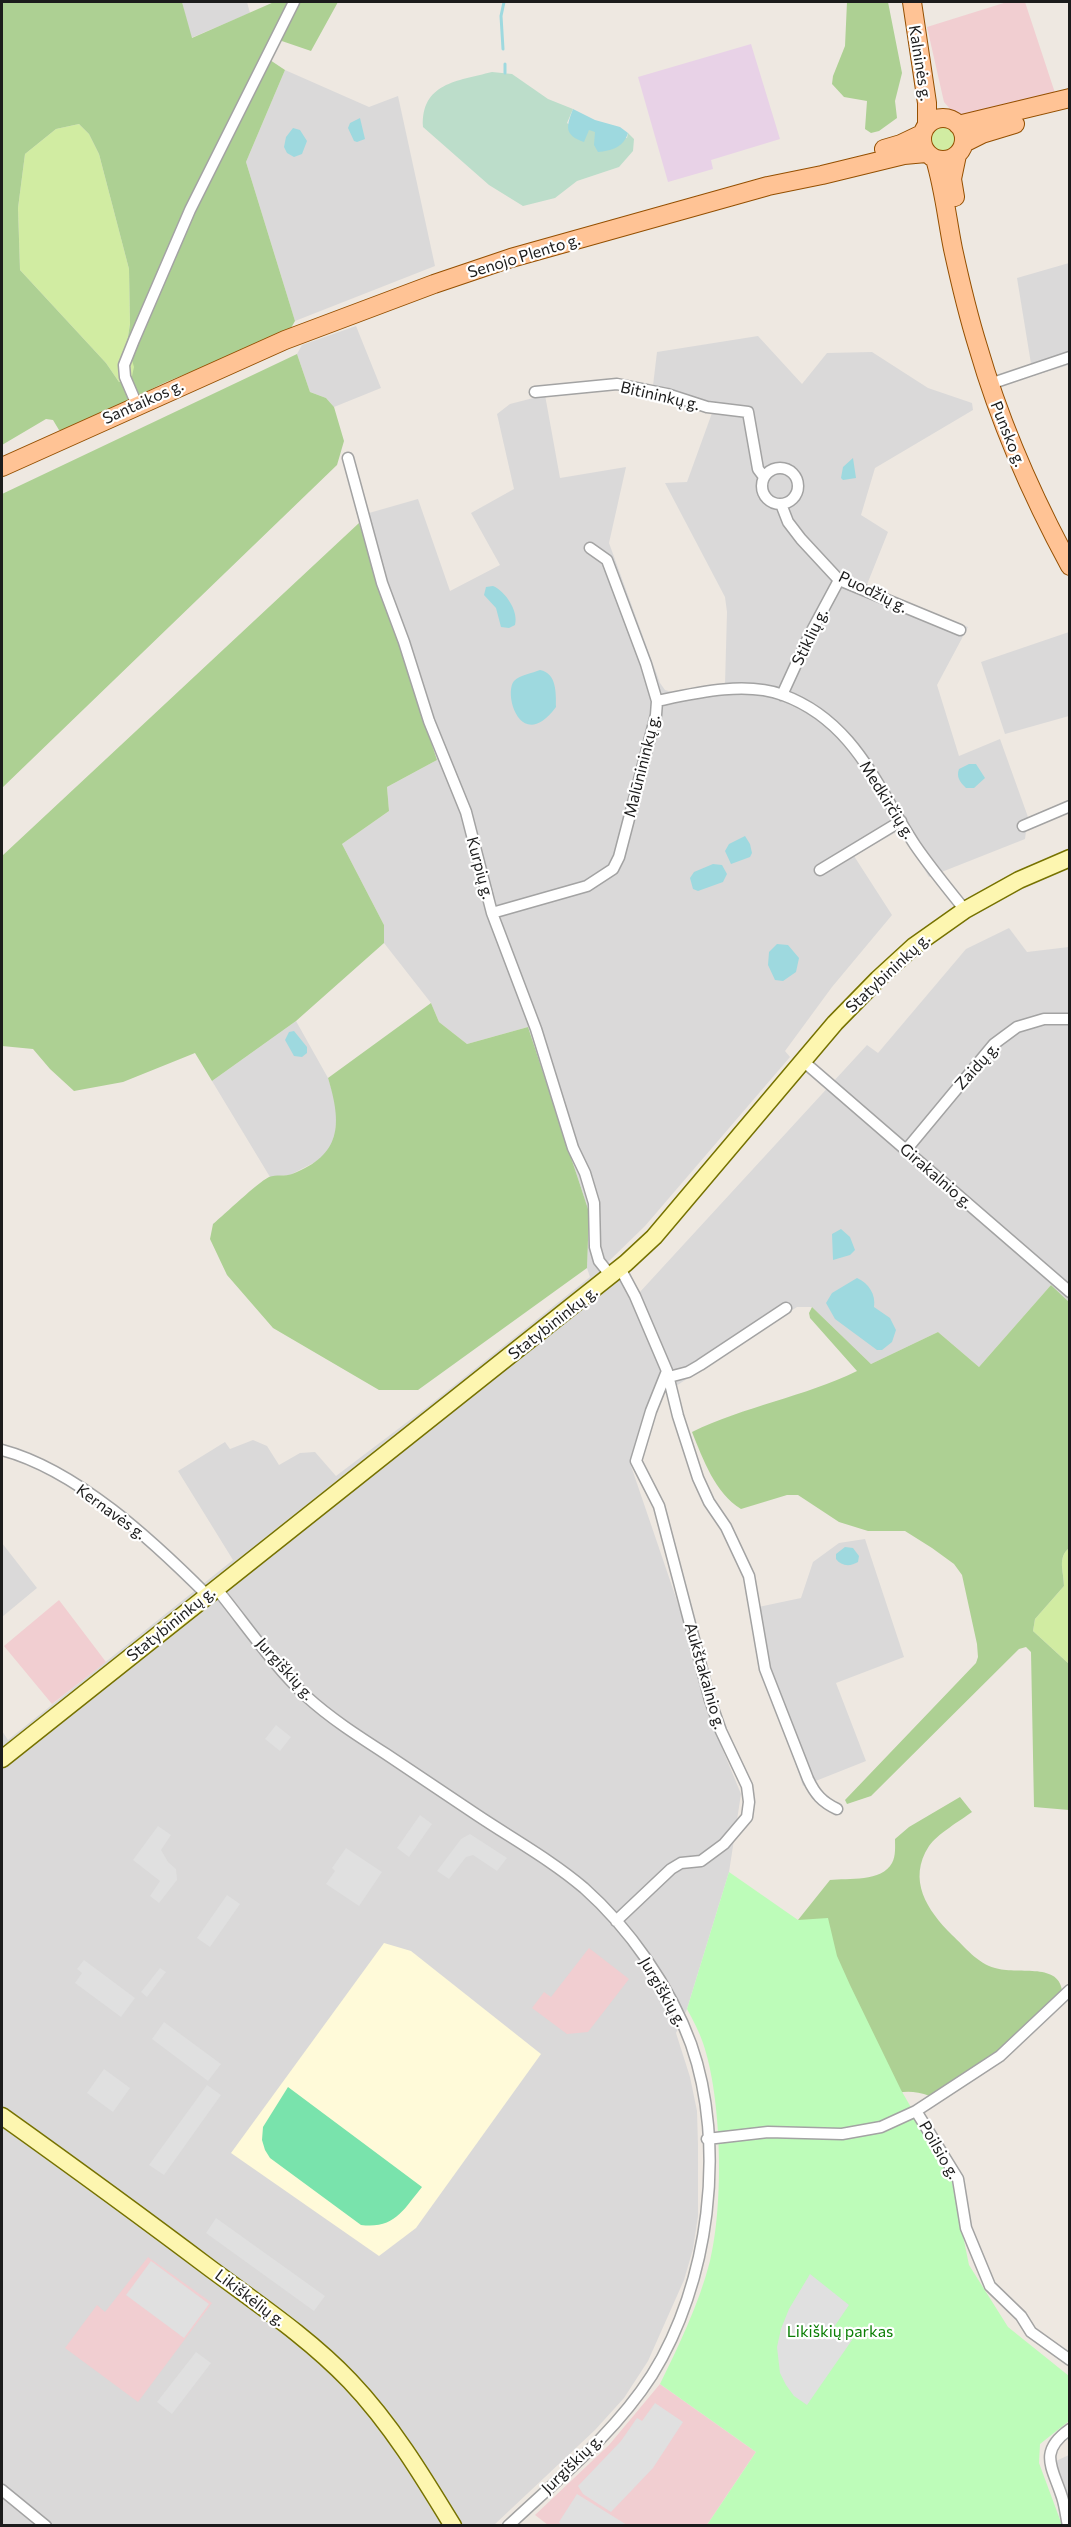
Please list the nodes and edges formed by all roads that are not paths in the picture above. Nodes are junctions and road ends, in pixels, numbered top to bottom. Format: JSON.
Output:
{"nodes":[{"id":1,"x":294,"y":2,"type":"edge"},
{"id":2,"x":914,"y":2,"type":"edge"},
{"id":3,"x":1070,"y":98,"type":"edge"},
{"id":4,"x":1070,"y":108,"type":"edge"},
{"id":5,"x":953,"y":122,"type":"junction"},
{"id":6,"x":925,"y":129,"type":"junction"},
{"id":7,"x":960,"y":149,"type":"junction"},
{"id":8,"x":930,"y":156,"type":"junction"},
{"id":9,"x":768,"y":186,"type":"junction"},
{"id":10,"x":965,"y":295,"type":"junction"},
{"id":11,"x":285,"y":340,"type":"joint"},
{"id":12,"x":1070,"y":357,"type":"edge"},
{"id":13,"x":990,"y":384,"type":"junction"},
{"id":14,"x":535,"y":392,"type":"dead end"},
{"id":15,"x":138,"y":405,"type":"junction"},
{"id":16,"x":348,"y":458,"type":"dead end"},
{"id":17,"x":2,"y":467,"type":"edge"},
{"id":18,"x":764,"y":477,"type":"junction"},
{"id":19,"x":781,"y":504,"type":"junction"},
{"id":20,"x":590,"y":548,"type":"dead end"},
{"id":21,"x":1070,"y":566,"type":"edge"},
{"id":22,"x":839,"y":580,"type":"junction"},
{"id":23,"x":960,"y":630,"type":"dead end"},
{"id":24,"x":782,"y":695,"type":"junction"},
{"id":25,"x":657,"y":701,"type":"junction"},
{"id":26,"x":1070,"y":806,"type":"edge"},
{"id":27,"x":901,"y":820,"type":"junction"},
{"id":28,"x":1023,"y":826,"type":"dead end"},
{"id":29,"x":1070,"y":858,"type":"edge"},
{"id":30,"x":820,"y":870,"type":"dead end"},
{"id":31,"x":965,"y":910,"type":"junction"},
{"id":32,"x":492,"y":913,"type":"junction"},
{"id":33,"x":1070,"y":1019,"type":"edge"},
{"id":34,"x":803,"y":1061,"type":"junction"},
{"id":35,"x":906,"y":1150,"type":"junction"},
{"id":36,"x":615,"y":1272,"type":"junction"},
{"id":37,"x":1068,"y":1287,"type":"edge"},
{"id":38,"x":786,"y":1308,"type":"dead end"},
{"id":39,"x":668,"y":1374,"type":"junction"},
{"id":40,"x":2,"y":1450,"type":"edge"},
{"id":41,"x":212,"y":1591,"type":"junction"},
{"id":42,"x":2,"y":1759,"type":"edge"},
{"id":43,"x":837,"y":1809,"type":"dead end"},
{"id":44,"x":616,"y":1921,"type":"junction"},
{"id":45,"x":1070,"y":1990,"type":"edge"},
{"id":46,"x":916,"y":2111,"type":"junction"},
{"id":47,"x":2,"y":2116,"type":"edge"},
{"id":48,"x":707,"y":2139,"type":"junction"},
{"id":49,"x":1070,"y":2360,"type":"edge"},
{"id":50,"x":1070,"y":2429,"type":"edge"},
{"id":51,"x":2,"y":2490,"type":"edge"},
{"id":52,"x":46,"y":2526,"type":"edge"},
{"id":53,"x":453,"y":2526,"type":"edge"},
{"id":54,"x":508,"y":2526,"type":"edge"},
{"id":55,"x":1068,"y":2526,"type":"edge"}],
"edges":[{"from":1,"to":15,"type":"street"},
{"from":2,"to":5,"type":"main road","name":"Kalninės g."},
{"from":2,"to":6,"type":"main road","name":"Kalninės g."},
{"from":3,"to":5,"type":"main road"},
{"from":4,"to":7,"type":"main road"},
{"from":5,"to":6,"type":"main road"},
{"from":5,"to":7,"type":"main road"},
{"from":6,"to":8,"type":"main road"},
{"from":6,"to":9,"type":"main road","name":"Senojo Plento g."},
{"from":7,"to":8,"type":"main road"},
{"from":7,"to":10,"type":"main road","name":"Punsko g."},
{"from":8,"to":9,"type":"main road","name":"Senojo Plento g."},
{"from":8,"to":10,"type":"main road","name":"Punsko g."},
{"from":9,"to":11,"type":"main road","name":"Senojo Plento g."},
{"from":10,"to":13,"type":"main road","name":"Punsko g."},
{"from":11,"to":15,"type":"main road","name":"Santaikos g."},
{"from":12,"to":13,"type":"street"},
{"from":13,"to":21,"type":"main road","name":"Punsko g."},
{"from":14,"to":18,"type":"street","name":"Bitininkų g."},
{"from":15,"to":17,"type":"main road","name":"Santaikos g."},
{"from":16,"to":32,"type":"street","name":"Kurpių g."},
{"from":18,"to":19,"type":"street"},
{"from":18,"to":19,"type":"street"},
{"from":19,"to":22,"type":"street","name":"Puodžių g."},
{"from":20,"to":25,"type":"street","name":"Malūnininkų g."},
{"from":22,"to":23,"type":"street","name":"Puodžių g."},
{"from":22,"to":24,"type":"street","name":"Stiklių g."},
{"from":24,"to":25,"type":"street","name":"Medkirčių g."},
{"from":24,"to":27,"type":"street","name":"Medkirčių g."},
{"from":25,"to":32,"type":"street","name":"Malūnininkų g."},
{"from":26,"to":28,"type":"street"},
{"from":27,"to":30,"type":"street"},
{"from":27,"to":31,"type":"street","name":"Medkirčių g."},
{"from":29,"to":31,"type":"street","name":"Statybininkų g."},
{"from":31,"to":34,"type":"street","name":"Statybininkų g."},
{"from":32,"to":36,"type":"street","name":"Kurpių g."},
{"from":33,"to":35,"type":"street","name":"Zaidų g."},
{"from":34,"to":35,"type":"street","name":"Girakalnio g."},
{"from":34,"to":36,"type":"street","name":"Statybininkų g."},
{"from":35,"to":37,"type":"street","name":"Girakalnio g."},
{"from":36,"to":39,"type":"street"},
{"from":36,"to":41,"type":"street","name":"Statybininkų g."},
{"from":38,"to":39,"type":"street"},
{"from":39,"to":43,"type":"street"},
{"from":39,"to":44,"type":"street","name":"Aukštakalnio g."},
{"from":40,"to":41,"type":"street","name":"Kernavės g."},
{"from":41,"to":42,"type":"street","name":"Statybininkų g."},
{"from":41,"to":44,"type":"street","name":"Jurgiškių g."},
{"from":44,"to":48,"type":"street","name":"Jurgiškių g."},
{"from":45,"to":46,"type":"street"},
{"from":46,"to":48,"type":"street","name":"Poilsio g."},
{"from":46,"to":49,"type":"street","name":"Poilsio g."},
{"from":47,"to":53,"type":"street","name":"Likiškėlių g."},
{"from":48,"to":54,"type":"street","name":"Jurgiškių g."},
{"from":50,"to":55,"type":"street"},
{"from":51,"to":52,"type":"street"}]}
